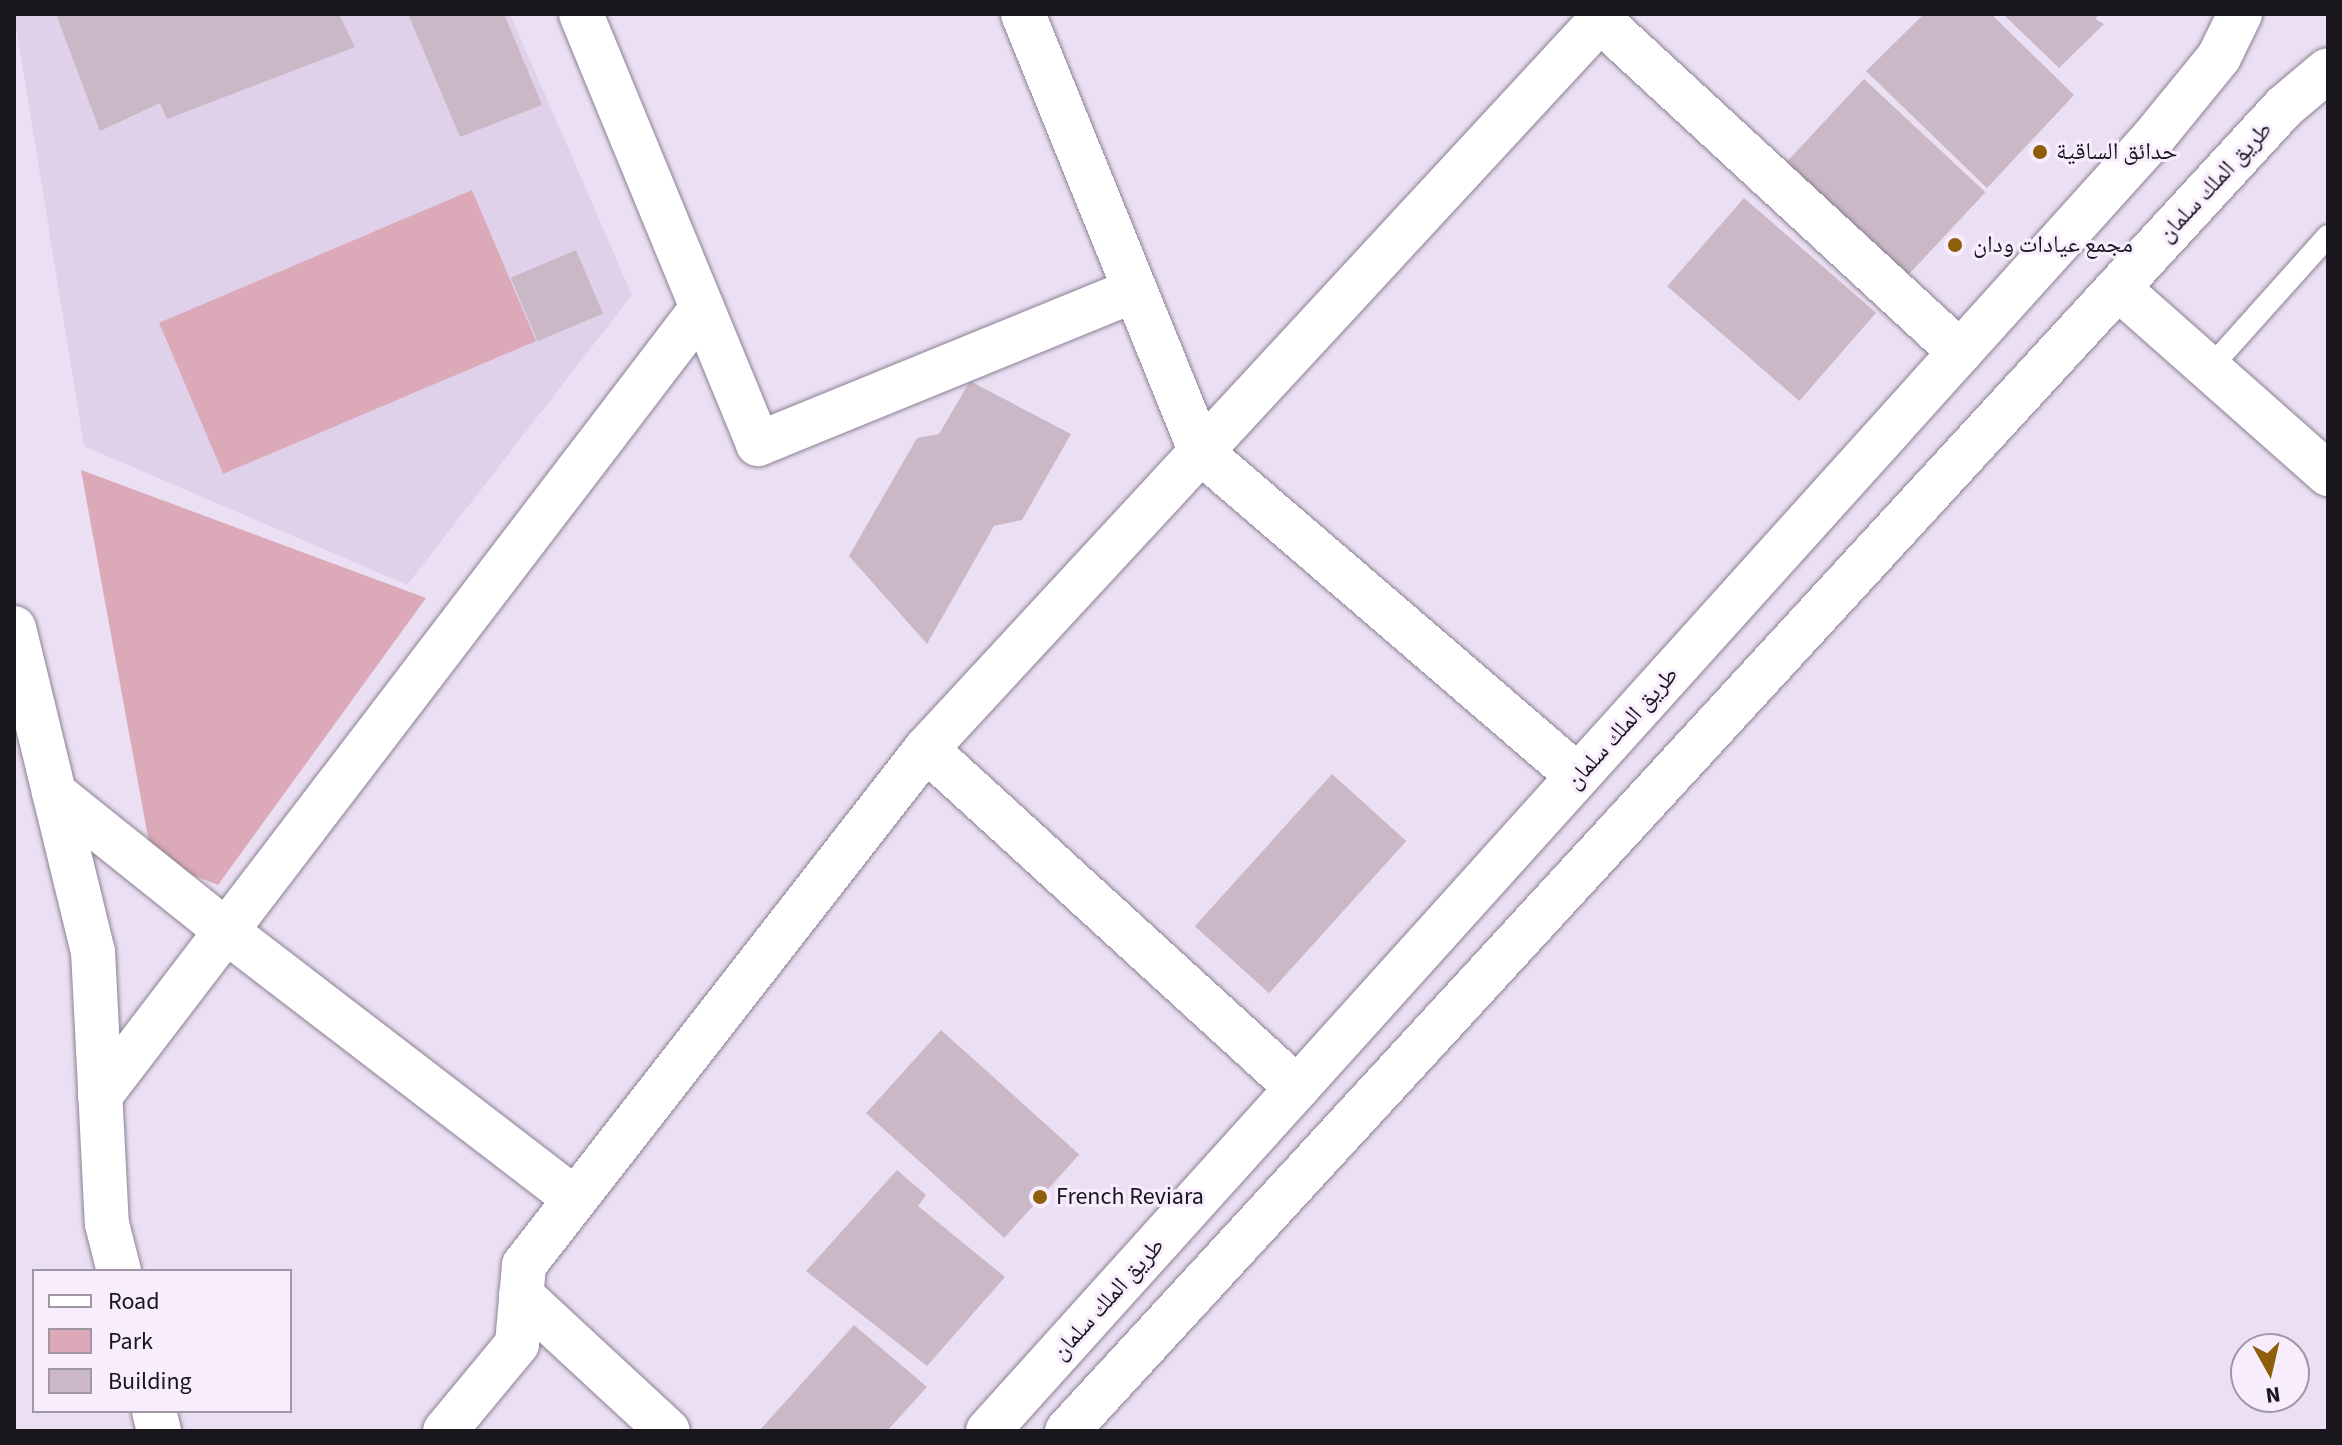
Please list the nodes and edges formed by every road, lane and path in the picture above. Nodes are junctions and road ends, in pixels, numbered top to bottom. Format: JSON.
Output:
{"nodes":[{"id":1,"x":581,"y":14,"type":"edge"},
{"id":2,"x":1023,"y":14,"type":"edge"},
{"id":3,"x":2240,"y":14,"type":"edge"},
{"id":4,"x":1603,"y":17,"type":"edge"},
{"id":5,"x":2328,"y":70,"type":"edge"},
{"id":6,"x":2328,"y":236,"type":"edge"},
{"id":7,"x":2118,"y":288,"type":"junction"},
{"id":8,"x":1135,"y":290,"type":"junction"},
{"id":9,"x":702,"y":308,"type":"junction"},
{"id":10,"x":1960,"y":352,"type":"junction"},
{"id":11,"x":2209,"y":369,"type":"junction"},
{"id":12,"x":1201,"y":452,"type":"junction"},
{"id":13,"x":2328,"y":474,"type":"edge"},
{"id":14,"x":14,"y":628,"type":"edge"},
{"id":15,"x":926,"y":749,"type":"junction"},
{"id":16,"x":1578,"y":776,"type":"junction"},
{"id":17,"x":54,"y":793,"type":"junction"},
{"id":18,"x":226,"y":931,"type":"junction"},
{"id":19,"x":1297,"y":1088,"type":"junction"},
{"id":20,"x":100,"y":1096,"type":"junction"},
{"id":21,"x":575,"y":1199,"type":"junction"},
{"id":22,"x":118,"y":1269,"type":"edge"},
{"id":23,"x":521,"y":1295,"type":"junction"},
{"id":24,"x":1079,"y":1422,"type":"edge"},
{"id":25,"x":445,"y":1431,"type":"edge"},
{"id":26,"x":668,"y":1431,"type":"edge"},
{"id":27,"x":988,"y":1431,"type":"edge"}],
"edges":[{"from":1,"to":9,"type":"street"},
{"from":2,"to":8,"type":"street"},
{"from":3,"to":10,"type":"street","name":"طريق الملك سلمان"},
{"from":4,"to":10,"type":"street"},
{"from":4,"to":12,"type":"street"},
{"from":5,"to":7,"type":"street","name":"طريق الملك سلمان"},
{"from":6,"to":11,"type":"lane"},
{"from":7,"to":11,"type":"street"},
{"from":7,"to":24,"type":"street","name":"طريق الملك سلمان"},
{"from":8,"to":9,"type":"street"},
{"from":8,"to":12,"type":"street"},
{"from":9,"to":18,"type":"street"},
{"from":10,"to":16,"type":"street","name":"طريق الملك سلمان"},
{"from":11,"to":13,"type":"street"},
{"from":12,"to":15,"type":"street"},
{"from":12,"to":16,"type":"street"},
{"from":14,"to":17,"type":"street"},
{"from":15,"to":19,"type":"street"},
{"from":15,"to":21,"type":"street"},
{"from":16,"to":19,"type":"street","name":"طريق الملك سلمان"},
{"from":17,"to":18,"type":"street"},
{"from":17,"to":20,"type":"street"},
{"from":18,"to":20,"type":"street"},
{"from":18,"to":21,"type":"street"},
{"from":19,"to":27,"type":"street","name":"طريق الملك سلمان"},
{"from":20,"to":22,"type":"street"},
{"from":21,"to":23,"type":"street"},
{"from":23,"to":25,"type":"street"},
{"from":23,"to":26,"type":"street"}]}
